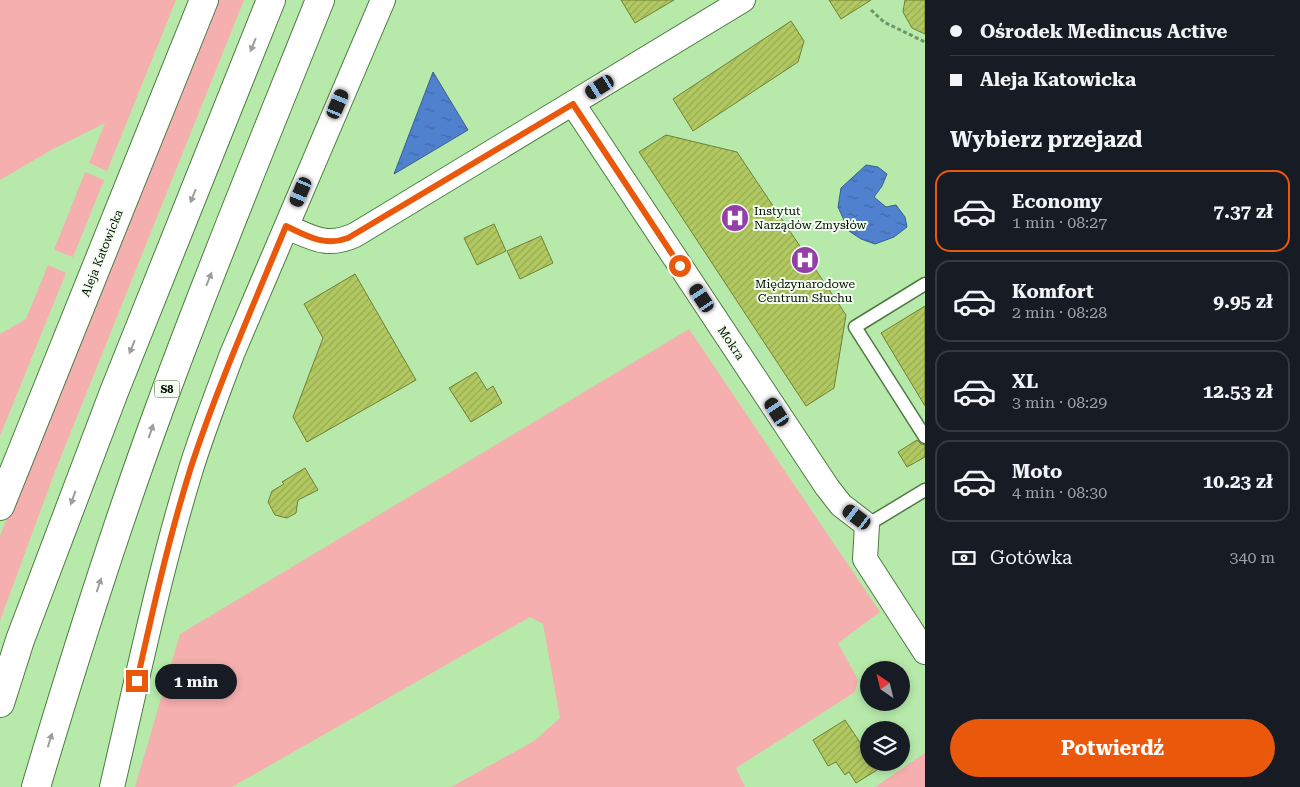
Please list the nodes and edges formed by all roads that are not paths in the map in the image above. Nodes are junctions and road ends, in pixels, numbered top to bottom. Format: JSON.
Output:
{"nodes":[{"id":1,"x":204,"y":0,"type":"edge"},
{"id":2,"x":271,"y":0,"type":"edge"},
{"id":3,"x":320,"y":0,"type":"edge"},
{"id":4,"x":383,"y":0,"type":"edge"},
{"id":5,"x":743,"y":0,"type":"edge"},
{"id":6,"x":573,"y":104,"type":"junction"},
{"id":7,"x":286,"y":226,"type":"junction"},
{"id":8,"x":925,"y":284,"type":"edge"},
{"id":9,"x":925,"y":437,"type":"edge"},
{"id":10,"x":925,"y":490,"type":"edge"},
{"id":11,"x":0,"y":506,"type":"edge"},
{"id":12,"x":868,"y":525,"type":"junction"},
{"id":13,"x":925,"y":652,"type":"edge"},
{"id":14,"x":0,"y":703,"type":"edge"},
{"id":15,"x":36,"y":787,"type":"edge"},
{"id":16,"x":112,"y":787,"type":"edge"}],
"edges":[{"from":1,"to":11,"type":"main road","name":"Aleja Katowicka"},
{"from":2,"to":14,"type":"main road","one_way":true},
{"from":15,"to":3,"type":"main road","number":"S8","one_way":true},
{"from":4,"to":7,"type":"street"},
{"from":5,"to":6,"type":"street"},
{"from":6,"to":7,"type":"street"},
{"from":6,"to":12,"type":"street","name":"Mokra"},
{"from":7,"to":16,"type":"street"},
{"from":8,"to":9,"type":"lane"},
{"from":10,"to":12,"type":"lane"},
{"from":12,"to":13,"type":"street"}]}
